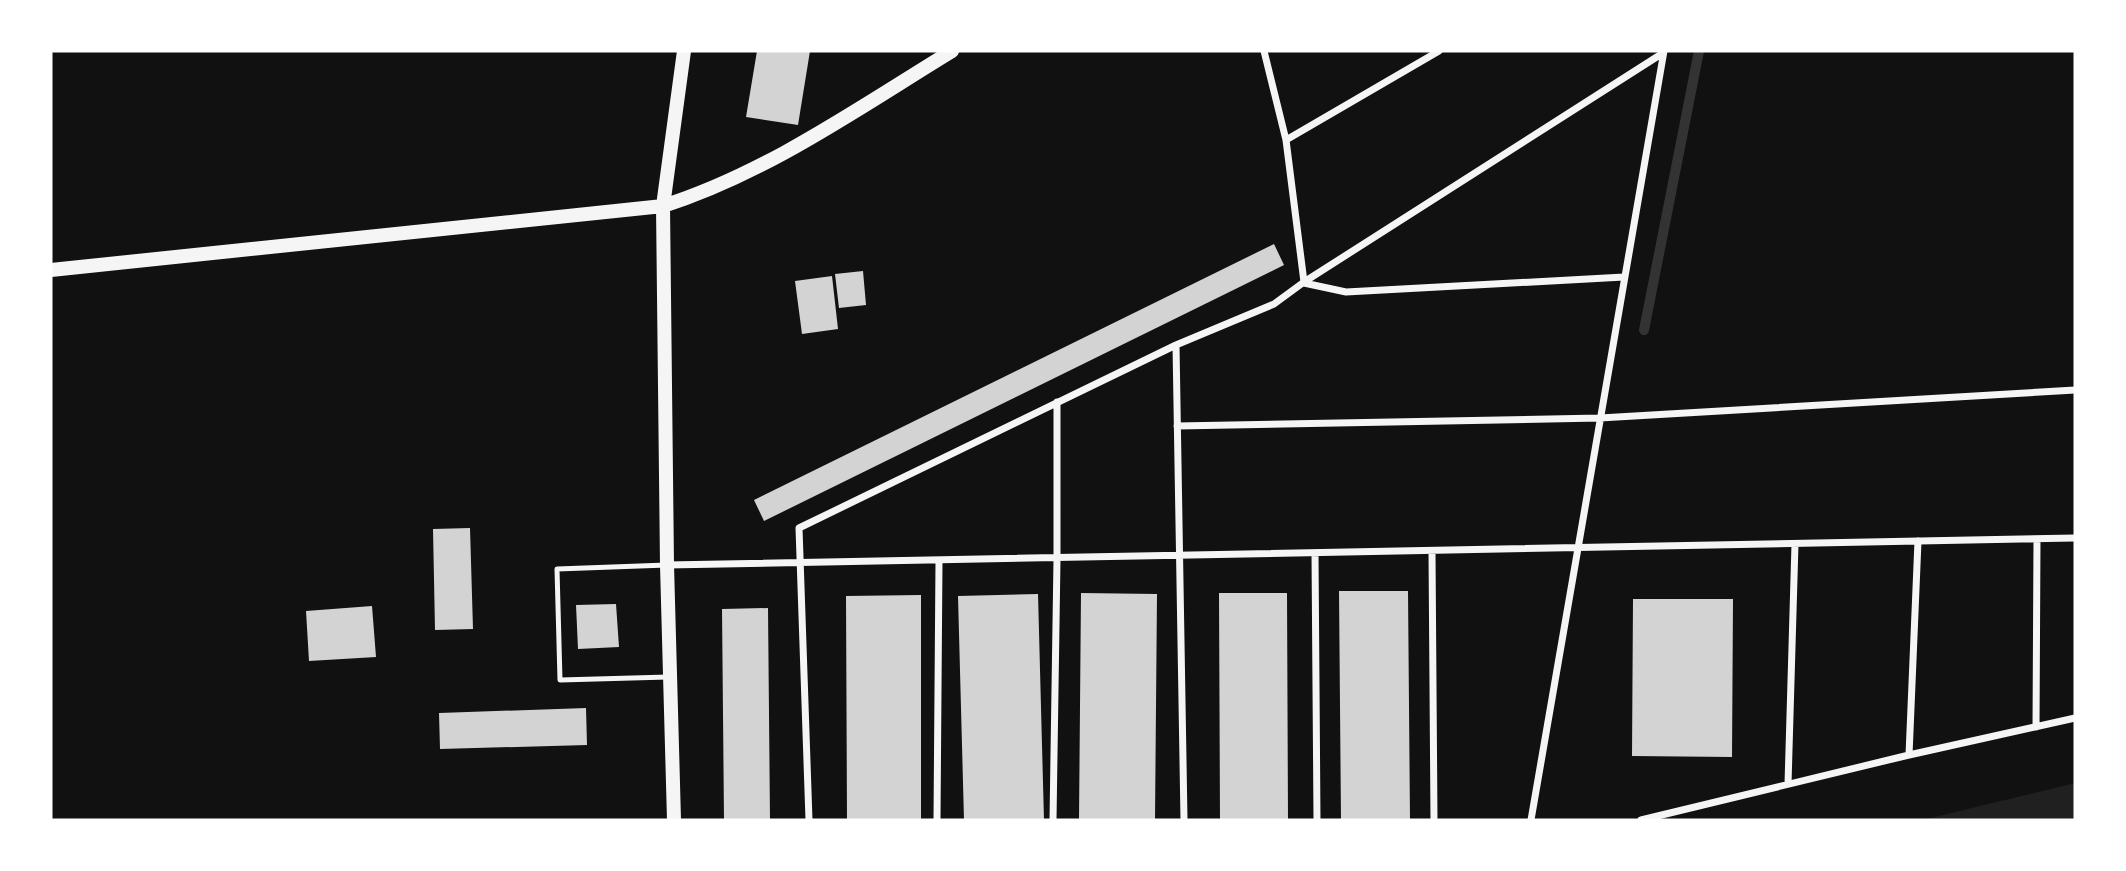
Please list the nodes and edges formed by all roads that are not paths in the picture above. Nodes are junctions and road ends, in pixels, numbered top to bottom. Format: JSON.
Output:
{"nodes":[{"id":1,"x":684,"y":51,"type":"edge"},
{"id":2,"x":952,"y":51,"type":"edge"},
{"id":3,"x":1264,"y":51,"type":"edge"},
{"id":4,"x":1439,"y":51,"type":"edge"},
{"id":5,"x":1663,"y":52,"type":"edge"},
{"id":6,"x":1286,"y":140,"type":"junction"},
{"id":7,"x":663,"y":206,"type":"junction"},
{"id":8,"x":51,"y":270,"type":"edge"},
{"id":9,"x":1624,"y":277,"type":"junction"},
{"id":10,"x":1304,"y":282,"type":"junction"},
{"id":11,"x":1176,"y":345,"type":"junction"},
{"id":12,"x":2075,"y":390,"type":"edge"},
{"id":13,"x":1057,"y":402,"type":"junction"},
{"id":14,"x":1600,"y":418,"type":"junction"},
{"id":15,"x":1177,"y":426,"type":"junction"},
{"id":16,"x":2075,"y":538,"type":"edge"},
{"id":17,"x":2037,"y":539,"type":"junction"},
{"id":18,"x":1917,"y":541,"type":"junction"},
{"id":19,"x":1795,"y":544,"type":"junction"},
{"id":20,"x":1577,"y":549,"type":"junction"},
{"id":21,"x":1432,"y":551,"type":"junction"},
{"id":22,"x":1315,"y":553,"type":"junction"},
{"id":23,"x":1179,"y":556,"type":"junction"},
{"id":24,"x":1057,"y":559,"type":"junction"},
{"id":25,"x":939,"y":561,"type":"junction"},
{"id":26,"x":801,"y":564,"type":"junction"},
{"id":27,"x":667,"y":565,"type":"junction"},
{"id":28,"x":670,"y":677,"type":"junction"},
{"id":29,"x":2075,"y":718,"type":"edge"},
{"id":30,"x":2036,"y":727,"type":"junction"},
{"id":31,"x":1909,"y":755,"type":"junction"},
{"id":32,"x":1788,"y":785,"type":"junction"},
{"id":33,"x":674,"y":820,"type":"edge"},
{"id":34,"x":809,"y":820,"type":"edge"},
{"id":35,"x":937,"y":820,"type":"edge"},
{"id":36,"x":1053,"y":820,"type":"edge"},
{"id":37,"x":1184,"y":820,"type":"edge"},
{"id":38,"x":1317,"y":820,"type":"edge"},
{"id":39,"x":1434,"y":820,"type":"edge"},
{"id":40,"x":1531,"y":820,"type":"edge"},
{"id":41,"x":1641,"y":820,"type":"edge"}],
"edges":[{"from":1,"to":7,"type":"main road"},
{"from":2,"to":7,"type":"main road"},
{"from":3,"to":6,"type":"street"},
{"from":4,"to":6,"type":"street"},
{"from":5,"to":9,"type":"street"},
{"from":5,"to":10,"type":"street"},
{"from":6,"to":10,"type":"street"},
{"from":7,"to":8,"type":"main road"},
{"from":7,"to":27,"type":"main road"},
{"from":9,"to":10,"type":"street"},
{"from":9,"to":14,"type":"street"},
{"from":10,"to":11,"type":"street"},
{"from":11,"to":13,"type":"street"},
{"from":11,"to":15,"type":"street"},
{"from":12,"to":14,"type":"street"},
{"from":13,"to":24,"type":"street"},
{"from":13,"to":26,"type":"street"},
{"from":14,"to":15,"type":"street"},
{"from":14,"to":20,"type":"street"},
{"from":15,"to":23,"type":"street"},
{"from":16,"to":17,"type":"street"},
{"from":17,"to":18,"type":"street"},
{"from":17,"to":30,"type":"street"},
{"from":18,"to":19,"type":"street"},
{"from":18,"to":31,"type":"street"},
{"from":19,"to":20,"type":"street"},
{"from":19,"to":32,"type":"street"},
{"from":20,"to":21,"type":"street"},
{"from":20,"to":40,"type":"street"},
{"from":21,"to":22,"type":"street"},
{"from":21,"to":39,"type":"street"},
{"from":22,"to":23,"type":"street"},
{"from":22,"to":38,"type":"street"},
{"from":23,"to":24,"type":"street"},
{"from":23,"to":37,"type":"street"},
{"from":24,"to":25,"type":"street"},
{"from":24,"to":36,"type":"street"},
{"from":25,"to":26,"type":"street"},
{"from":25,"to":35,"type":"street"},
{"from":26,"to":27,"type":"street"},
{"from":26,"to":34,"type":"street"},
{"from":27,"to":28,"type":"main road"},
{"from":27,"to":28,"type":"lane"},
{"from":28,"to":33,"type":"main road"},
{"from":29,"to":30,"type":"street"},
{"from":30,"to":31,"type":"street"},
{"from":31,"to":32,"type":"street"},
{"from":32,"to":41,"type":"street"}]}
